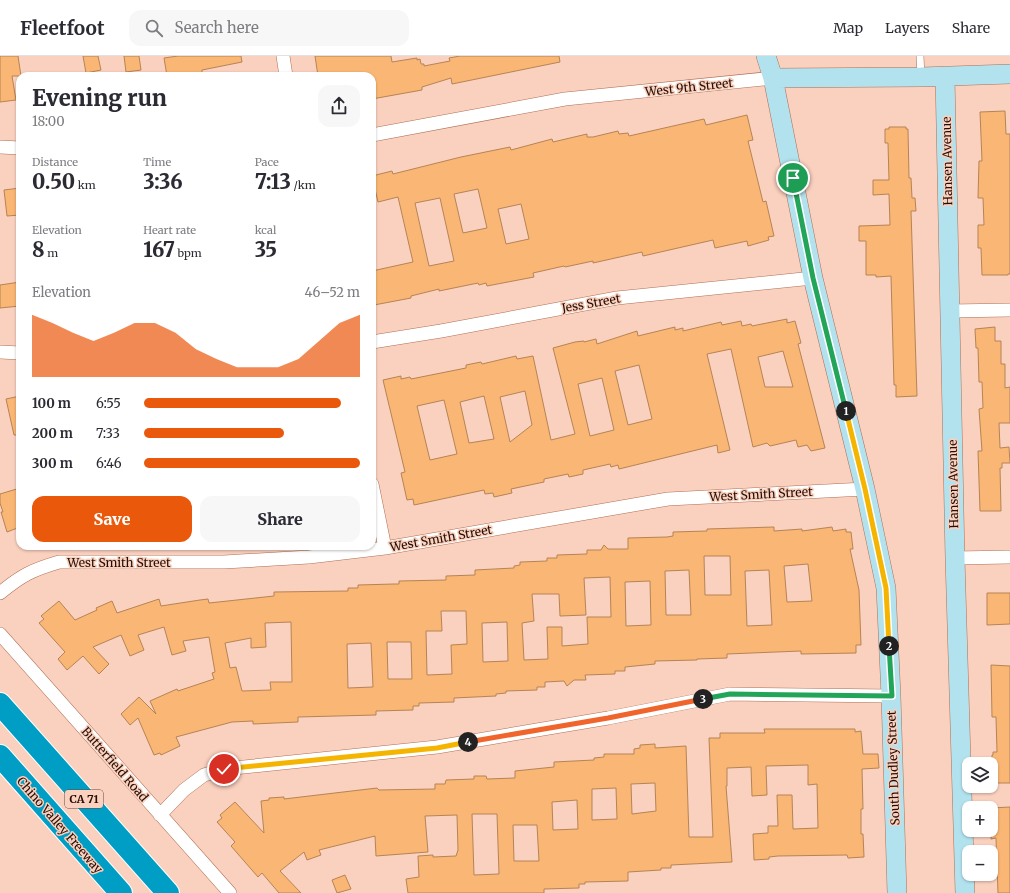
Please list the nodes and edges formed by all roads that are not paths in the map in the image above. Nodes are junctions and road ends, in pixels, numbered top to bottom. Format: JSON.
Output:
{"nodes":[{"id":1,"x":282,"y":56,"type":"edge"},
{"id":2,"x":766,"y":56,"type":"edge"},
{"id":3,"x":920,"y":56,"type":"edge"},
{"id":4,"x":285,"y":72,"type":"edge"},
{"id":5,"x":1010,"y":74,"type":"edge"},
{"id":6,"x":945,"y":76,"type":"junction"},
{"id":7,"x":921,"y":77,"type":"junction"},
{"id":8,"x":773,"y":78,"type":"junction"},
{"id":9,"x":376,"y":134,"type":"edge"},
{"id":10,"x":0,"y":147,"type":"edge"},
{"id":11,"x":16,"y":148,"type":"edge"},
{"id":12,"x":813,"y":278,"type":"junction"},
{"id":13,"x":1010,"y":310,"type":"edge"},
{"id":14,"x":950,"y":311,"type":"junction"},
{"id":15,"x":376,"y":341,"type":"edge"},
{"id":16,"x":0,"y":352,"type":"edge"},
{"id":17,"x":16,"y":353,"type":"edge"},
{"id":18,"x":865,"y":489,"type":"junction"},
{"id":19,"x":376,"y":504,"type":"edge"},
{"id":20,"x":385,"y":548,"type":"junction"},
{"id":21,"x":376,"y":549,"type":"edge"},
{"id":22,"x":368,"y":550,"type":"edge"},
{"id":23,"x":1010,"y":556,"type":"edge"},
{"id":24,"x":955,"y":558,"type":"junction"},
{"id":25,"x":0,"y":593,"type":"edge"},
{"id":26,"x":0,"y":634,"type":"edge"},
{"id":27,"x":892,"y":696,"type":"junction"},
{"id":28,"x":0,"y":704,"type":"edge"},
{"id":29,"x":0,"y":756,"type":"edge"},
{"id":30,"x":160,"y":815,"type":"junction"},
{"id":31,"x":121,"y":893,"type":"edge"},
{"id":32,"x":168,"y":893,"type":"edge"},
{"id":33,"x":230,"y":893,"type":"edge"},
{"id":34,"x":897,"y":893,"type":"edge"},
{"id":35,"x":966,"y":893,"type":"edge"}],
"edges":[{"from":1,"to":4,"type":"street"},
{"from":2,"to":8,"type":"street","name":"South Dudley Street"},
{"from":3,"to":7,"type":"lane"},
{"from":5,"to":6,"type":"street","name":"West 9th Street"},
{"from":6,"to":7,"type":"street","name":"West 9th Street"},
{"from":6,"to":14,"type":"street","name":"Hansen Avenue"},
{"from":7,"to":8,"type":"street","name":"West 9th Street"},
{"from":8,"to":9,"type":"street","name":"West 9th Street"},
{"from":8,"to":12,"type":"street","name":"South Dudley Street"},
{"from":10,"to":11,"type":"street"},
{"from":12,"to":15,"type":"street","name":"Jess Street"},
{"from":12,"to":18,"type":"street","name":"South Dudley Street"},
{"from":13,"to":14,"type":"street"},
{"from":14,"to":24,"type":"street","name":"Hansen Avenue"},
{"from":16,"to":17,"type":"street"},
{"from":18,"to":20,"type":"street","name":"West Smith Street"},
{"from":18,"to":27,"type":"street","name":"South Dudley Street"},
{"from":19,"to":20,"type":"street"},
{"from":20,"to":21,"type":"street","name":"West Smith Street"},
{"from":22,"to":25,"type":"street","name":"West Smith Street"},
{"from":23,"to":24,"type":"street"},
{"from":24,"to":35,"type":"street","name":"Hansen Avenue"},
{"from":26,"to":30,"type":"street","name":"Butterfield Road"},
{"from":27,"to":30,"type":"street"},
{"from":27,"to":34,"type":"street","name":"South Dudley Street"},
{"from":28,"to":32,"type":"highway","number":"CA 71"},
{"from":29,"to":31,"type":"highway","name":"Chino Valley Freeway","number":"CA 71"},
{"from":30,"to":33,"type":"street","name":"Butterfield Road"}]}
